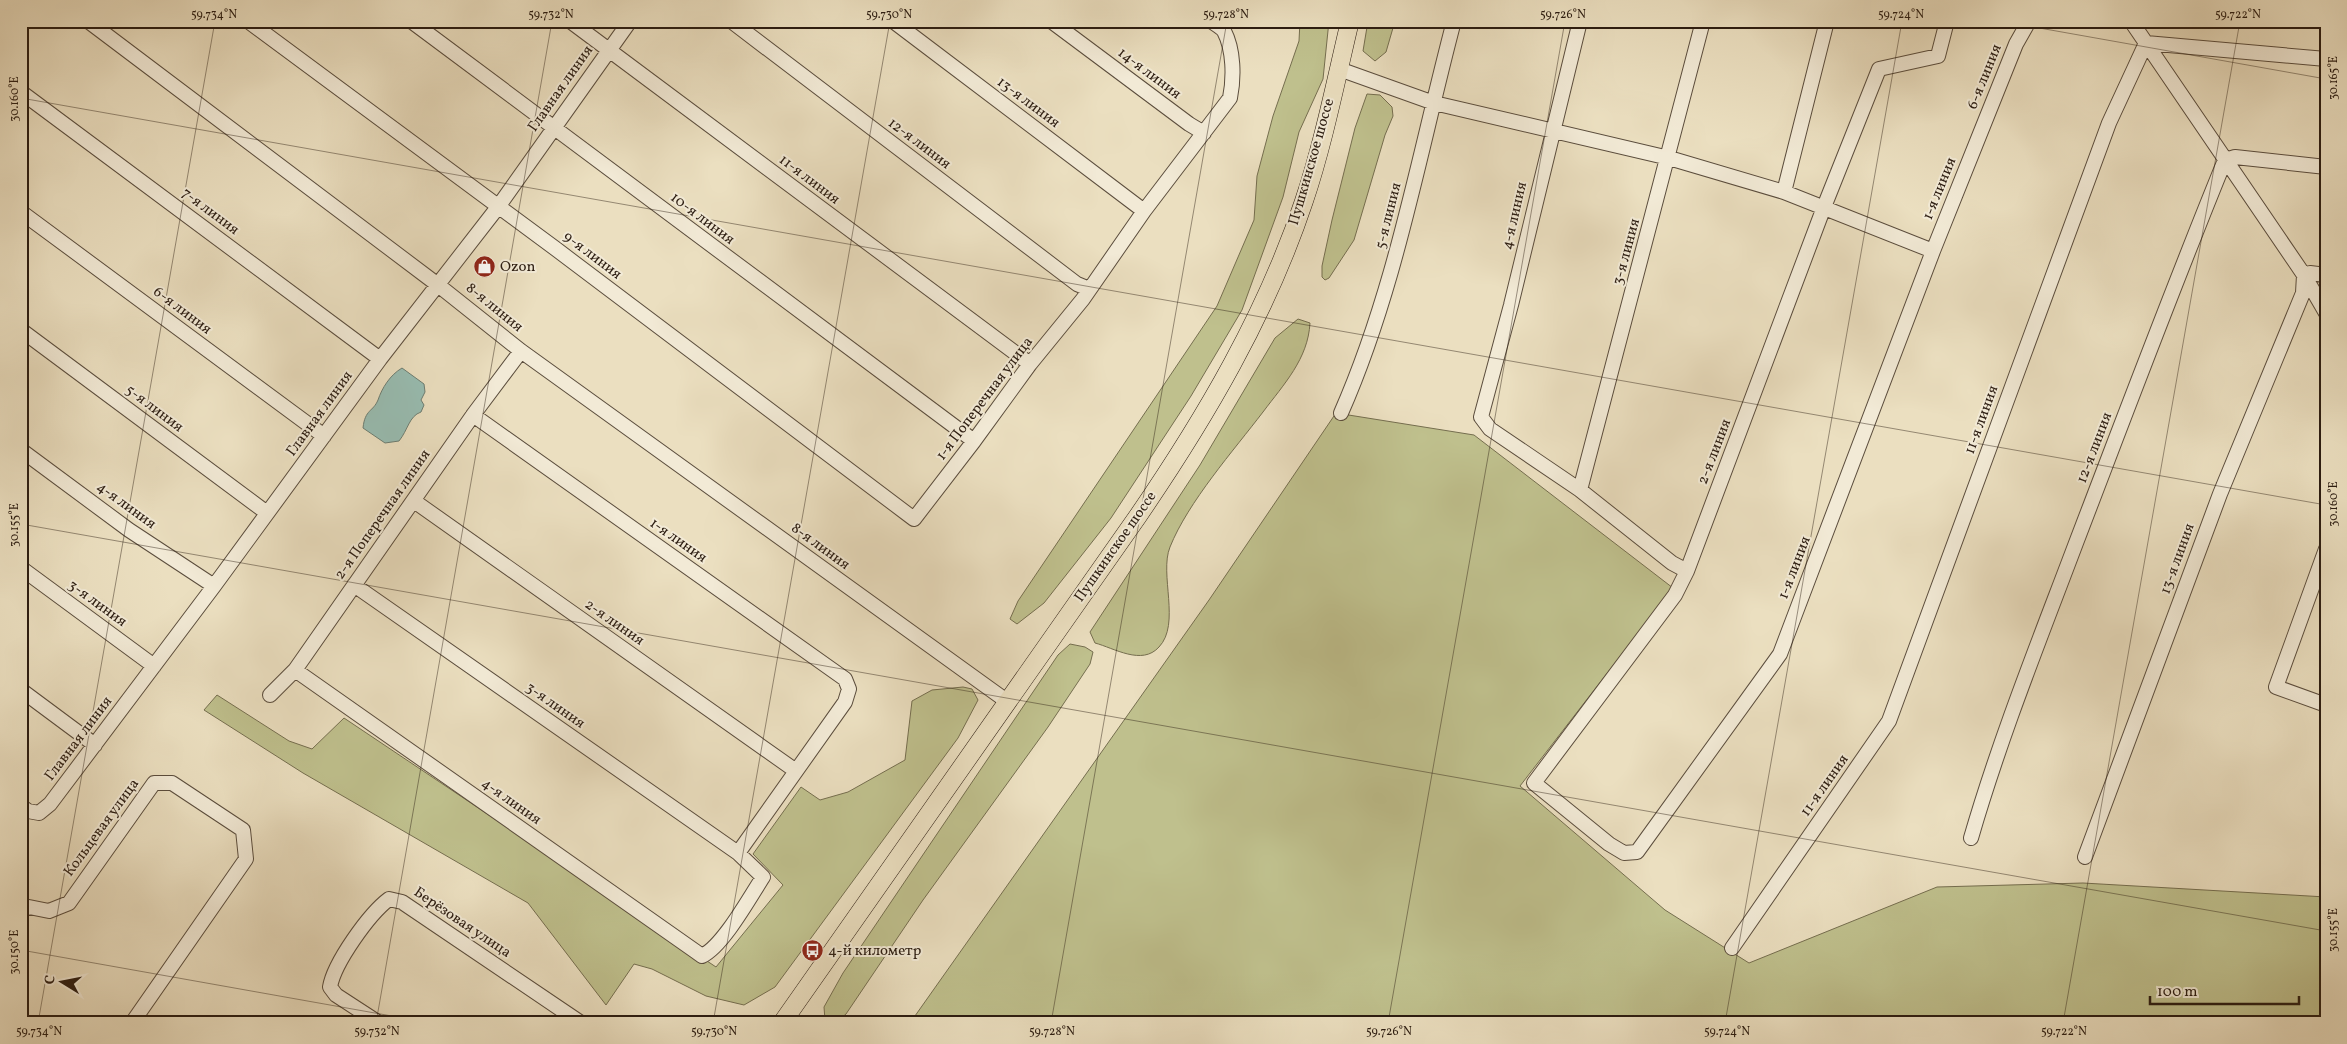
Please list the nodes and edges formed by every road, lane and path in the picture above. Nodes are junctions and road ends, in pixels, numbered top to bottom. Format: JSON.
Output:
{"nodes":[{"id":1,"x":88,"y":21,"type":"edge"},
{"id":2,"x":248,"y":21,"type":"edge"},
{"id":3,"x":411,"y":21,"type":"edge"},
{"id":4,"x":570,"y":21,"type":"edge"},
{"id":5,"x":630,"y":21,"type":"edge"},
{"id":6,"x":731,"y":21,"type":"edge"},
{"id":7,"x":892,"y":21,"type":"edge"},
{"id":8,"x":1052,"y":21,"type":"edge"},
{"id":9,"x":1211,"y":21,"type":"edge"},
{"id":10,"x":1350,"y":21,"type":"edge"},
{"id":11,"x":1454,"y":21,"type":"edge"},
{"id":12,"x":1580,"y":21,"type":"edge"},
{"id":13,"x":1703,"y":21,"type":"edge"},
{"id":14,"x":1827,"y":21,"type":"edge"},
{"id":15,"x":1947,"y":21,"type":"edge"},
{"id":16,"x":2029,"y":21,"type":"edge"},
{"id":17,"x":2130,"y":21,"type":"edge"},
{"id":18,"x":2146,"y":43,"type":"junction"},
{"id":19,"x":608,"y":50,"type":"junction"},
{"id":20,"x":2326,"y":60,"type":"edge"},
{"id":21,"x":1339,"y":68,"type":"junction"},
{"id":22,"x":21,"y":92,"type":"edge"},
{"id":23,"x":1434,"y":103,"type":"junction"},
{"id":24,"x":554,"y":128,"type":"junction"},
{"id":25,"x":1553,"y":130,"type":"junction"},
{"id":26,"x":1204,"y":133,"type":"junction"},
{"id":27,"x":1975,"y":146,"type":"joint"},
{"id":28,"x":1669,"y":158,"type":"junction"},
{"id":29,"x":2225,"y":160,"type":"junction"},
{"id":30,"x":2322,"y":166,"type":"edge"},
{"id":31,"x":1784,"y":192,"type":"junction"},
{"id":32,"x":498,"y":207,"type":"junction"},
{"id":33,"x":1824,"y":207,"type":"junction"},
{"id":34,"x":1144,"y":211,"type":"junction"},
{"id":35,"x":21,"y":212,"type":"edge"},
{"id":36,"x":1933,"y":251,"type":"junction"},
{"id":37,"x":2307,"y":274,"type":"junction"},
{"id":38,"x":2326,"y":275,"type":"edge"},
{"id":39,"x":438,"y":284,"type":"junction"},
{"id":40,"x":1086,"y":294,"type":"junction"},
{"id":41,"x":2326,"y":313,"type":"edge"},
{"id":42,"x":21,"y":330,"type":"edge"},
{"id":43,"x":522,"y":351,"type":"junction"},
{"id":44,"x":380,"y":359,"type":"junction"},
{"id":45,"x":1030,"y":364,"type":"junction"},
{"id":46,"x":1341,"y":414,"type":"dead end"},
{"id":47,"x":473,"y":415,"type":"junction"},
{"id":48,"x":324,"y":436,"type":"junction"},
{"id":49,"x":974,"y":441,"type":"junction"},
{"id":50,"x":21,"y":450,"type":"edge"},
{"id":51,"x":1580,"y":490,"type":"junction"},
{"id":52,"x":414,"y":501,"type":"junction"},
{"id":53,"x":267,"y":513,"type":"junction"},
{"id":54,"x":914,"y":519,"type":"joint"},
{"id":55,"x":2326,"y":549,"type":"edge"},
{"id":56,"x":21,"y":568,"type":"edge"},
{"id":57,"x":1688,"y":571,"type":"junction"},
{"id":58,"x":354,"y":585,"type":"junction"},
{"id":59,"x":214,"y":586,"type":"junction"},
{"id":60,"x":154,"y":666,"type":"junction"},
{"id":61,"x":295,"y":670,"type":"junction"},
{"id":62,"x":21,"y":690,"type":"edge"},
{"id":63,"x":270,"y":695,"type":"dead end"},
{"id":64,"x":1008,"y":702,"type":"junction"},
{"id":65,"x":2326,"y":706,"type":"edge"},
{"id":66,"x":95,"y":745,"type":"junction"},
{"id":67,"x":796,"y":771,"type":"junction"},
{"id":68,"x":1534,"y":783,"type":"joint"},
{"id":69,"x":24,"y":808,"type":"edge"},
{"id":70,"x":1971,"y":838,"type":"dead end"},
{"id":71,"x":738,"y":853,"type":"junction"},
{"id":72,"x":2085,"y":856,"type":"dead end"},
{"id":73,"x":21,"y":911,"type":"edge"},
{"id":74,"x":1732,"y":948,"type":"dead end"},
{"id":75,"x":709,"y":952,"type":"joint"},
{"id":76,"x":133,"y":1023,"type":"edge"},
{"id":77,"x":379,"y":1023,"type":"edge"},
{"id":78,"x":581,"y":1023,"type":"edge"},
{"id":79,"x":782,"y":1023,"type":"edge"}],
"edges":[{"from":1,"to":39,"type":"street","name":"8-я линия"},
{"from":2,"to":32,"type":"street","name":"9-я линия"},
{"from":3,"to":24,"type":"street","name":"10-я линия"},
{"from":4,"to":19,"type":"street","name":"11-я линия"},
{"from":5,"to":19,"type":"street","name":"Главная линия"},
{"from":6,"to":40,"type":"street","name":"12-я линия"},
{"from":7,"to":34,"type":"street","name":"13-я линия"},
{"from":8,"to":26,"type":"street","name":"14-я линия"},
{"from":9,"to":26,"type":"street","name":"1-я Поперечная улица"},
{"from":10,"to":21,"type":"main road","name":"Пушкинское шоссе"},
{"from":11,"to":23,"type":"street","name":"5-я линия"},
{"from":12,"to":25,"type":"street","name":"4-я линия"},
{"from":13,"to":28,"type":"street","name":"3-я линия"},
{"from":14,"to":31,"type":"street"},
{"from":15,"to":33,"type":"street","name":"2-я линия"},
{"from":16,"to":27,"type":"street","name":"6-я линия"},
{"from":17,"to":18,"type":"street"},
{"from":18,"to":20,"type":"street"},
{"from":18,"to":29,"type":"street"},
{"from":18,"to":74,"type":"street","name":"11-я линия"},
{"from":19,"to":24,"type":"street","name":"Главная линия"},
{"from":19,"to":45,"type":"street","name":"11-я линия"},
{"from":21,"to":23,"type":"street"},
{"from":21,"to":64,"type":"main road","name":"Пушкинское шоссе"},
{"from":22,"to":44,"type":"street","name":"7-я линия"},
{"from":23,"to":25,"type":"street"},
{"from":23,"to":46,"type":"street","name":"5-я линия"},
{"from":24,"to":32,"type":"street","name":"Главная линия"},
{"from":24,"to":49,"type":"street","name":"10-я линия"},
{"from":25,"to":28,"type":"street"},
{"from":25,"to":51,"type":"street","name":"4-я линия"},
{"from":26,"to":34,"type":"street","name":"1-я Поперечная улица"},
{"from":27,"to":36,"type":"street","name":"1-я линия"},
{"from":28,"to":31,"type":"street"},
{"from":28,"to":51,"type":"street","name":"3-я линия"},
{"from":29,"to":30,"type":"street"},
{"from":29,"to":37,"type":"street"},
{"from":29,"to":70,"type":"street","name":"12-я линия"},
{"from":31,"to":33,"type":"street"},
{"from":32,"to":39,"type":"street","name":"Главная линия"},
{"from":32,"to":54,"type":"street","name":"9-я линия"},
{"from":33,"to":36,"type":"street"},
{"from":33,"to":57,"type":"street","name":"2-я линия"},
{"from":34,"to":40,"type":"street","name":"1-я Поперечная улица"},
{"from":35,"to":48,"type":"street","name":"6-я линия"},
{"from":36,"to":68,"type":"street","name":"1-я линия"},
{"from":37,"to":38,"type":"street"},
{"from":37,"to":41,"type":"street"},
{"from":37,"to":72,"type":"street","name":"13-я линия"},
{"from":39,"to":43,"type":"street","name":"8-я линия"},
{"from":39,"to":44,"type":"street","name":"Главная линия"},
{"from":40,"to":45,"type":"street","name":"1-я Поперечная улица"},
{"from":42,"to":53,"type":"street","name":"5-я линия"},
{"from":43,"to":47,"type":"street","name":"2-я Поперечная линия"},
{"from":43,"to":64,"type":"street","name":"8-я линия"},
{"from":44,"to":48,"type":"street","name":"Главная линия"},
{"from":45,"to":49,"type":"street","name":"1-я Поперечная улица"},
{"from":47,"to":52,"type":"street","name":"2-я Поперечная линия"},
{"from":47,"to":67,"type":"street","name":"1-я линия"},
{"from":48,"to":53,"type":"street","name":"Главная линия"},
{"from":49,"to":54,"type":"street","name":"1-я Поперечная улица"},
{"from":50,"to":59,"type":"street","name":"4-я линия"},
{"from":51,"to":57,"type":"street"},
{"from":52,"to":58,"type":"street","name":"2-я Поперечная линия"},
{"from":52,"to":67,"type":"street","name":"2-я линия"},
{"from":53,"to":59,"type":"street","name":"Главная линия"},
{"from":55,"to":65,"type":"street"},
{"from":56,"to":60,"type":"street","name":"3-я линия"},
{"from":57,"to":68,"type":"street","name":"2-я линия"},
{"from":58,"to":61,"type":"street","name":"2-я Поперечная линия"},
{"from":58,"to":71,"type":"street","name":"3-я линия"},
{"from":59,"to":60,"type":"street","name":"Главная линия"},
{"from":60,"to":66,"type":"street","name":"Главная линия"},
{"from":61,"to":63,"type":"street","name":"2-я Поперечная линия"},
{"from":61,"to":75,"type":"street","name":"4-я линия"},
{"from":62,"to":66,"type":"street"},
{"from":64,"to":79,"type":"main road","name":"Пушкинское шоссе"},
{"from":66,"to":69,"type":"street","name":"Главная линия"},
{"from":67,"to":71,"type":"street"},
{"from":71,"to":75,"type":"street","name":"3-я линия"},
{"from":73,"to":76,"type":"street","name":"Кольцевая улица"},
{"from":77,"to":78,"type":"street","name":"Берёзовая улица"}]}
